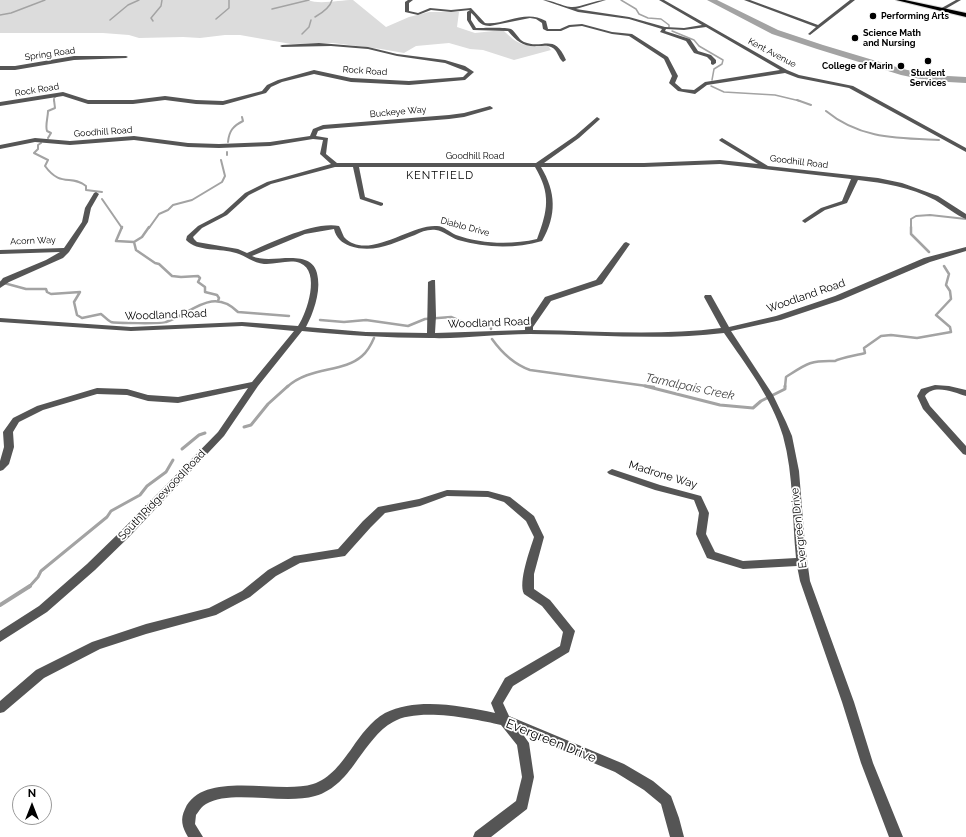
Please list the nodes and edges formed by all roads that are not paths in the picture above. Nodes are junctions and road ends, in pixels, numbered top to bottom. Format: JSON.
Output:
{"nodes":[{"id":1,"x":411,"y":0,"type":"edge"},
{"id":2,"x":545,"y":0,"type":"edge"},
{"id":3,"x":604,"y":0,"type":"edge"},
{"id":4,"x":660,"y":0,"type":"edge"},
{"id":5,"x":746,"y":0,"type":"edge"},
{"id":6,"x":898,"y":0,"type":"edge"},
{"id":7,"x":959,"y":0,"type":"edge"},
{"id":8,"x":844,"y":1,"type":"dead end"},
{"id":9,"x":851,"y":1,"type":"edge"},
{"id":10,"x":571,"y":10,"type":"junction"},
{"id":11,"x":940,"y":10,"type":"junction"},
{"id":12,"x":473,"y":11,"type":"junction"},
{"id":13,"x":966,"y":15,"type":"edge"},
{"id":14,"x":706,"y":26,"type":"junction"},
{"id":15,"x":818,"y":27,"type":"junction"},
{"id":16,"x":665,"y":28,"type":"junction"},
{"id":17,"x":810,"y":34,"type":"dead end"},
{"id":18,"x":282,"y":46,"type":"dead end"},
{"id":19,"x":126,"y":57,"type":"dead end"},
{"id":20,"x":563,"y":60,"type":"dead end"},
{"id":21,"x":713,"y":63,"type":"dead end"},
{"id":22,"x":0,"y":68,"type":"edge"},
{"id":23,"x":786,"y":71,"type":"junction"},
{"id":24,"x":0,"y":104,"type":"edge"},
{"id":25,"x":490,"y":108,"type":"dead end"},
{"id":26,"x":597,"y":119,"type":"dead end"},
{"id":27,"x":313,"y":137,"type":"junction"},
{"id":28,"x":722,"y":140,"type":"dead end"},
{"id":29,"x":0,"y":147,"type":"edge"},
{"id":30,"x":966,"y":150,"type":"edge"},
{"id":31,"x":335,"y":165,"type":"junction"},
{"id":32,"x":537,"y":165,"type":"junction"},
{"id":33,"x":356,"y":166,"type":"junction"},
{"id":34,"x":768,"y":168,"type":"junction"},
{"id":35,"x":855,"y":178,"type":"junction"},
{"id":36,"x":96,"y":194,"type":"dead end"},
{"id":37,"x":380,"y":204,"type":"dead end"},
{"id":38,"x":966,"y":217,"type":"edge"},
{"id":39,"x":805,"y":221,"type":"dead end"},
{"id":40,"x":626,"y":244,"type":"dead end"},
{"id":41,"x":966,"y":249,"type":"edge"},
{"id":42,"x":66,"y":250,"type":"junction"},
{"id":43,"x":0,"y":252,"type":"edge"},
{"id":44,"x":248,"y":255,"type":"junction"},
{"id":45,"x":432,"y":282,"type":"dead end"},
{"id":46,"x":2,"y":284,"type":"edge"},
{"id":47,"x":708,"y":296,"type":"dead end"},
{"id":48,"x":0,"y":320,"type":"edge"},
{"id":49,"x":300,"y":329,"type":"junction"},
{"id":50,"x":726,"y":330,"type":"junction"},
{"id":51,"x":529,"y":332,"type":"junction"},
{"id":52,"x":431,"y":336,"type":"junction"},
{"id":53,"x":255,"y":384,"type":"junction"},
{"id":54,"x":966,"y":393,"type":"edge"},
{"id":55,"x":966,"y":452,"type":"edge"},
{"id":56,"x":0,"y":468,"type":"edge"},
{"id":57,"x":612,"y":472,"type":"dead end"},
{"id":58,"x":801,"y":562,"type":"junction"},
{"id":59,"x":0,"y":637,"type":"edge"},
{"id":60,"x":0,"y":708,"type":"edge"},
{"id":61,"x":505,"y":720,"type":"junction"},
{"id":62,"x":196,"y":837,"type":"edge"},
{"id":63,"x":480,"y":837,"type":"edge"},
{"id":64,"x":677,"y":837,"type":"edge"},
{"id":65,"x":896,"y":837,"type":"edge"}],
"edges":[{"from":1,"to":12,"type":"street"},
{"from":2,"to":10,"type":"street"},
{"from":3,"to":10,"type":"street"},
{"from":4,"to":14,"type":"street","name":"Kent Avenue"},
{"from":5,"to":15,"type":"street"},
{"from":6,"to":11,"type":"main road"},
{"from":7,"to":11,"type":"street"},
{"from":8,"to":9,"type":"street"},
{"from":9,"to":15,"type":"street"},
{"from":10,"to":16,"type":"street"},
{"from":11,"to":13,"type":"main road"},
{"from":12,"to":20,"type":"street"},
{"from":12,"to":23,"type":"street"},
{"from":14,"to":16,"type":"street"},
{"from":14,"to":23,"type":"street","name":"Kent Avenue"},
{"from":15,"to":17,"type":"street"},
{"from":16,"to":21,"type":"street"},
{"from":18,"to":24,"type":"street","name":"Rock Road"},
{"from":19,"to":22,"type":"street","name":"Spring Road"},
{"from":23,"to":30,"type":"street","name":"Kent Avenue"},
{"from":25,"to":27,"type":"street","name":"Buckeye Way"},
{"from":26,"to":32,"type":"street"},
{"from":27,"to":29,"type":"street","name":"Goodhill Road"},
{"from":27,"to":31,"type":"street"},
{"from":28,"to":34,"type":"street"},
{"from":31,"to":33,"type":"street","name":"Goodhill Road"},
{"from":31,"to":44,"type":"street","name":"Goodhill Road"},
{"from":32,"to":33,"type":"street","name":"Goodhill Road"},
{"from":32,"to":34,"type":"street","name":"Goodhill Road"},
{"from":32,"to":44,"type":"street","name":"Diablo Drive"},
{"from":33,"to":37,"type":"street"},
{"from":34,"to":35,"type":"street","name":"Goodhill Road"},
{"from":35,"to":38,"type":"street","name":"Goodhill Road"},
{"from":35,"to":39,"type":"street"},
{"from":36,"to":42,"type":"street","name":"Acorn Way"},
{"from":40,"to":51,"type":"street"},
{"from":41,"to":50,"type":"street","name":"Woodland Road"},
{"from":42,"to":43,"type":"street","name":"Acorn Way"},
{"from":42,"to":46,"type":"street","name":"Acorn Way"},
{"from":44,"to":49,"type":"street","name":"South Ridgewood Road"},
{"from":45,"to":52,"type":"street"},
{"from":47,"to":50,"type":"street","name":"Evergreen Drive"},
{"from":48,"to":49,"type":"street","name":"Woodland Road"},
{"from":49,"to":52,"type":"street","name":"Woodland Road"},
{"from":49,"to":53,"type":"street","name":"South Ridgewood Road"},
{"from":50,"to":51,"type":"street","name":"Woodland Road"},
{"from":50,"to":58,"type":"street","name":"Evergreen Drive"},
{"from":51,"to":52,"type":"street","name":"Woodland Road"},
{"from":53,"to":56,"type":"street"},
{"from":53,"to":59,"type":"street","name":"South Ridgewood Road"},
{"from":54,"to":55,"type":"street"},
{"from":57,"to":58,"type":"street","name":"Madrone Way"},
{"from":58,"to":65,"type":"street","name":"Evergreen Drive"},
{"from":60,"to":61,"type":"street"},
{"from":61,"to":62,"type":"street","name":"Evergreen Drive"},
{"from":61,"to":63,"type":"street"},
{"from":61,"to":64,"type":"street","name":"Evergreen Drive"}]}
